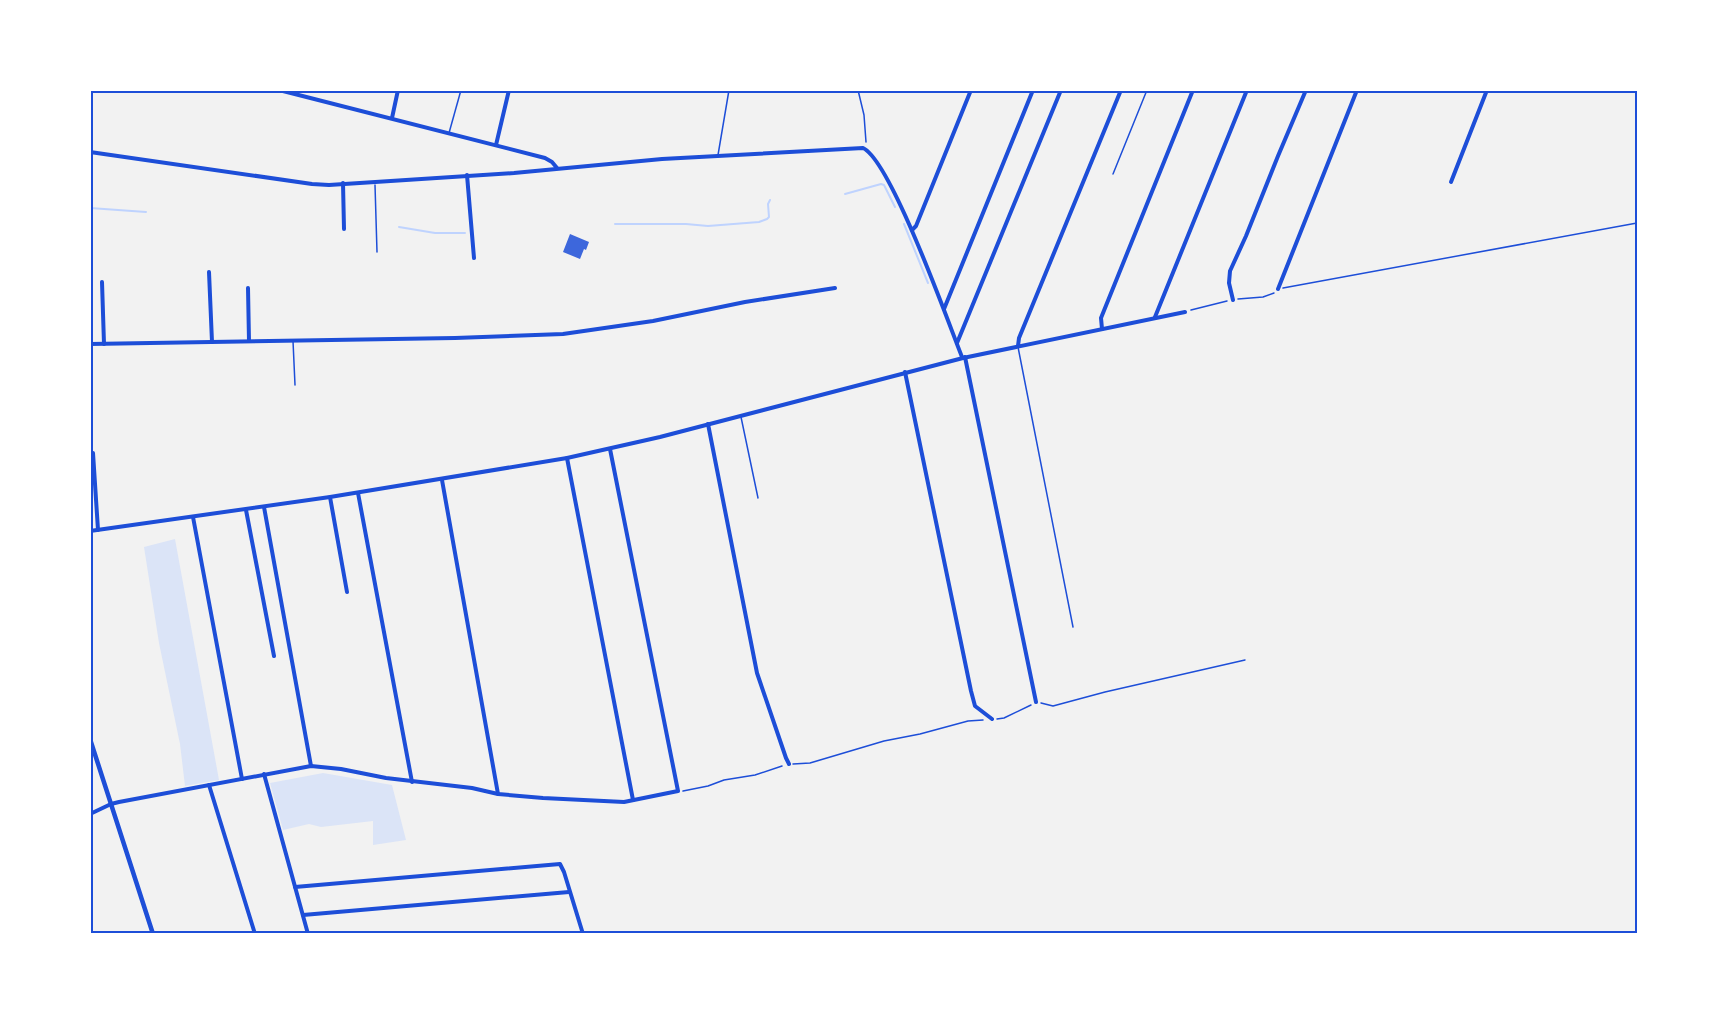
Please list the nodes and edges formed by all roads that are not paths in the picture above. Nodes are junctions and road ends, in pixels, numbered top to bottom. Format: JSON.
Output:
{"nodes":[{"id":1,"x":279,"y":90,"type":"edge"},
{"id":2,"x":312,"y":90,"type":"edge"},
{"id":3,"x":398,"y":90,"type":"edge"},
{"id":4,"x":461,"y":90,"type":"edge"},
{"id":5,"x":509,"y":90,"type":"edge"},
{"id":6,"x":729,"y":90,"type":"edge"},
{"id":7,"x":971,"y":90,"type":"edge"},
{"id":8,"x":1033,"y":90,"type":"edge"},
{"id":9,"x":1061,"y":90,"type":"edge"},
{"id":10,"x":1121,"y":90,"type":"edge"},
{"id":11,"x":1147,"y":90,"type":"edge"},
{"id":12,"x":1193,"y":90,"type":"edge"},
{"id":13,"x":1247,"y":90,"type":"edge"},
{"id":14,"x":1306,"y":90,"type":"edge"},
{"id":15,"x":1357,"y":90,"type":"edge"},
{"id":16,"x":1487,"y":90,"type":"edge"},
{"id":17,"x":309,"y":98,"type":"junction"},
{"id":18,"x":392,"y":118,"type":"junction"},
{"id":19,"x":449,"y":133,"type":"junction"},
{"id":20,"x":496,"y":145,"type":"junction"},
{"id":21,"x":90,"y":152,"type":"edge"},
{"id":22,"x":718,"y":156,"type":"junction"},
{"id":23,"x":557,"y":168,"type":"junction"},
{"id":24,"x":1113,"y":174,"type":"dead end"},
{"id":25,"x":467,"y":175,"type":"junction"},
{"id":26,"x":375,"y":181,"type":"junction"},
{"id":27,"x":1450,"y":182,"type":"dead end"},
{"id":28,"x":343,"y":183,"type":"junction"},
{"id":29,"x":344,"y":230,"type":"dead end"},
{"id":30,"x":912,"y":230,"type":"junction"},
{"id":31,"x":377,"y":252,"type":"dead end"},
{"id":32,"x":474,"y":258,"type":"dead end"},
{"id":33,"x":209,"y":272,"type":"dead end"},
{"id":34,"x":102,"y":282,"type":"dead end"},
{"id":35,"x":248,"y":288,"type":"dead end"},
{"id":36,"x":835,"y":288,"type":"dead end"},
{"id":37,"x":1278,"y":289,"type":"road end"},
{"id":38,"x":1233,"y":300,"type":"dead end"},
{"id":39,"x":944,"y":310,"type":"junction"},
{"id":40,"x":1185,"y":312,"type":"dead end"},
{"id":41,"x":1155,"y":318,"type":"junction"},
{"id":42,"x":1102,"y":329,"type":"junction"},
{"id":43,"x":293,"y":340,"type":"junction"},
{"id":44,"x":249,"y":341,"type":"junction"},
{"id":45,"x":212,"y":342,"type":"junction"},
{"id":46,"x":90,"y":344,"type":"edge"},
{"id":47,"x":104,"y":344,"type":"junction"},
{"id":48,"x":957,"y":344,"type":"junction"},
{"id":49,"x":1018,"y":346,"type":"junction"},
{"id":50,"x":964,"y":357,"type":"junction"},
{"id":51,"x":905,"y":372,"type":"junction"},
{"id":52,"x":295,"y":385,"type":"dead end"},
{"id":53,"x":741,"y":416,"type":"junction"},
{"id":54,"x":708,"y":424,"type":"junction"},
{"id":55,"x":610,"y":449,"type":"junction"},
{"id":56,"x":93,"y":453,"type":"dead end"},
{"id":57,"x":567,"y":458,"type":"junction"},
{"id":58,"x":442,"y":480,"type":"junction"},
{"id":59,"x":358,"y":493,"type":"junction"},
{"id":60,"x":330,"y":497,"type":"junction"},
{"id":61,"x":758,"y":498,"type":"dead end"},
{"id":62,"x":264,"y":507,"type":"junction"},
{"id":63,"x":246,"y":510,"type":"junction"},
{"id":64,"x":193,"y":517,"type":"junction"},
{"id":65,"x":98,"y":530,"type":"junction"},
{"id":66,"x":90,"y":531,"type":"edge"},
{"id":67,"x":346,"y":592,"type":"dead end"},
{"id":68,"x":1073,"y":627,"type":"dead end"},
{"id":69,"x":274,"y":656,"type":"dead end"},
{"id":70,"x":1036,"y":702,"type":"dead end"},
{"id":71,"x":992,"y":719,"type":"dead end"},
{"id":72,"x":90,"y":738,"type":"edge"},
{"id":73,"x":789,"y":764,"type":"dead end"},
{"id":74,"x":311,"y":766,"type":"junction"},
{"id":75,"x":264,"y":774,"type":"junction"},
{"id":76,"x":242,"y":779,"type":"junction"},
{"id":77,"x":412,"y":782,"type":"junction"},
{"id":78,"x":209,"y":785,"type":"junction"},
{"id":79,"x":498,"y":794,"type":"junction"},
{"id":80,"x":633,"y":800,"type":"junction"},
{"id":81,"x":111,"y":804,"type":"junction"},
{"id":82,"x":90,"y":814,"type":"edge"},
{"id":83,"x":295,"y":887,"type":"junction"},
{"id":84,"x":569,"y":892,"type":"junction"},
{"id":85,"x":303,"y":915,"type":"junction"},
{"id":86,"x":153,"y":934,"type":"edge"},
{"id":87,"x":255,"y":934,"type":"edge"},
{"id":88,"x":308,"y":934,"type":"edge"},
{"id":89,"x":584,"y":934,"type":"edge"}],
"edges":[{"from":1,"to":17,"type":"street"},
{"from":2,"to":17,"type":"street"},
{"from":3,"to":18,"type":"street"},
{"from":4,"to":19,"type":"lane"},
{"from":5,"to":20,"type":"street"},
{"from":6,"to":22,"type":"lane"},
{"from":7,"to":30,"type":"street"},
{"from":8,"to":39,"type":"street"},
{"from":9,"to":48,"type":"street"},
{"from":10,"to":49,"type":"street"},
{"from":11,"to":24,"type":"lane"},
{"from":12,"to":42,"type":"street"},
{"from":13,"to":41,"type":"street"},
{"from":14,"to":38,"type":"street"},
{"from":15,"to":37,"type":"street"},
{"from":16,"to":27,"type":"street"},
{"from":17,"to":18,"type":"street"},
{"from":18,"to":19,"type":"street"},
{"from":19,"to":20,"type":"street"},
{"from":20,"to":23,"type":"street"},
{"from":21,"to":28,"type":"street"},
{"from":22,"to":23,"type":"street"},
{"from":22,"to":30,"type":"street"},
{"from":23,"to":25,"type":"street"},
{"from":25,"to":26,"type":"street"},
{"from":25,"to":32,"type":"street"},
{"from":26,"to":28,"type":"street"},
{"from":26,"to":31,"type":"lane"},
{"from":28,"to":29,"type":"street"},
{"from":30,"to":39,"type":"street"},
{"from":33,"to":45,"type":"street"},
{"from":34,"to":47,"type":"street"},
{"from":35,"to":44,"type":"street"},
{"from":36,"to":43,"type":"street"},
{"from":39,"to":48,"type":"street"},
{"from":40,"to":41,"type":"street"},
{"from":41,"to":42,"type":"street"},
{"from":42,"to":49,"type":"street"},
{"from":43,"to":44,"type":"street"},
{"from":43,"to":52,"type":"lane"},
{"from":44,"to":45,"type":"street"},
{"from":45,"to":47,"type":"street"},
{"from":46,"to":47,"type":"street"},
{"from":48,"to":50,"type":"street"},
{"from":49,"to":50,"type":"street"},
{"from":49,"to":68,"type":"lane"},
{"from":50,"to":51,"type":"street"},
{"from":50,"to":70,"type":"street"},
{"from":51,"to":53,"type":"street"},
{"from":51,"to":71,"type":"street"},
{"from":53,"to":54,"type":"street"},
{"from":53,"to":61,"type":"lane"},
{"from":54,"to":55,"type":"street"},
{"from":54,"to":73,"type":"street"},
{"from":55,"to":57,"type":"street"},
{"from":55,"to":80,"type":"street"},
{"from":56,"to":65,"type":"street"},
{"from":57,"to":58,"type":"street"},
{"from":57,"to":80,"type":"street"},
{"from":58,"to":59,"type":"street"},
{"from":58,"to":79,"type":"street"},
{"from":59,"to":60,"type":"street"},
{"from":59,"to":77,"type":"street"},
{"from":60,"to":62,"type":"street"},
{"from":60,"to":67,"type":"street"},
{"from":62,"to":63,"type":"street"},
{"from":62,"to":74,"type":"street"},
{"from":63,"to":64,"type":"street"},
{"from":63,"to":69,"type":"street"},
{"from":64,"to":65,"type":"street"},
{"from":64,"to":76,"type":"street"},
{"from":65,"to":66,"type":"street"},
{"from":72,"to":81,"type":"street"},
{"from":74,"to":75,"type":"street"},
{"from":74,"to":77,"type":"street"},
{"from":75,"to":76,"type":"street"},
{"from":75,"to":83,"type":"street"},
{"from":76,"to":78,"type":"street"},
{"from":77,"to":79,"type":"street"},
{"from":78,"to":81,"type":"street"},
{"from":78,"to":87,"type":"street"},
{"from":79,"to":80,"type":"street"},
{"from":81,"to":82,"type":"street"},
{"from":81,"to":86,"type":"street"},
{"from":83,"to":84,"type":"street"},
{"from":83,"to":85,"type":"street"},
{"from":84,"to":85,"type":"street"},
{"from":84,"to":89,"type":"street"},
{"from":85,"to":88,"type":"street"}]}
